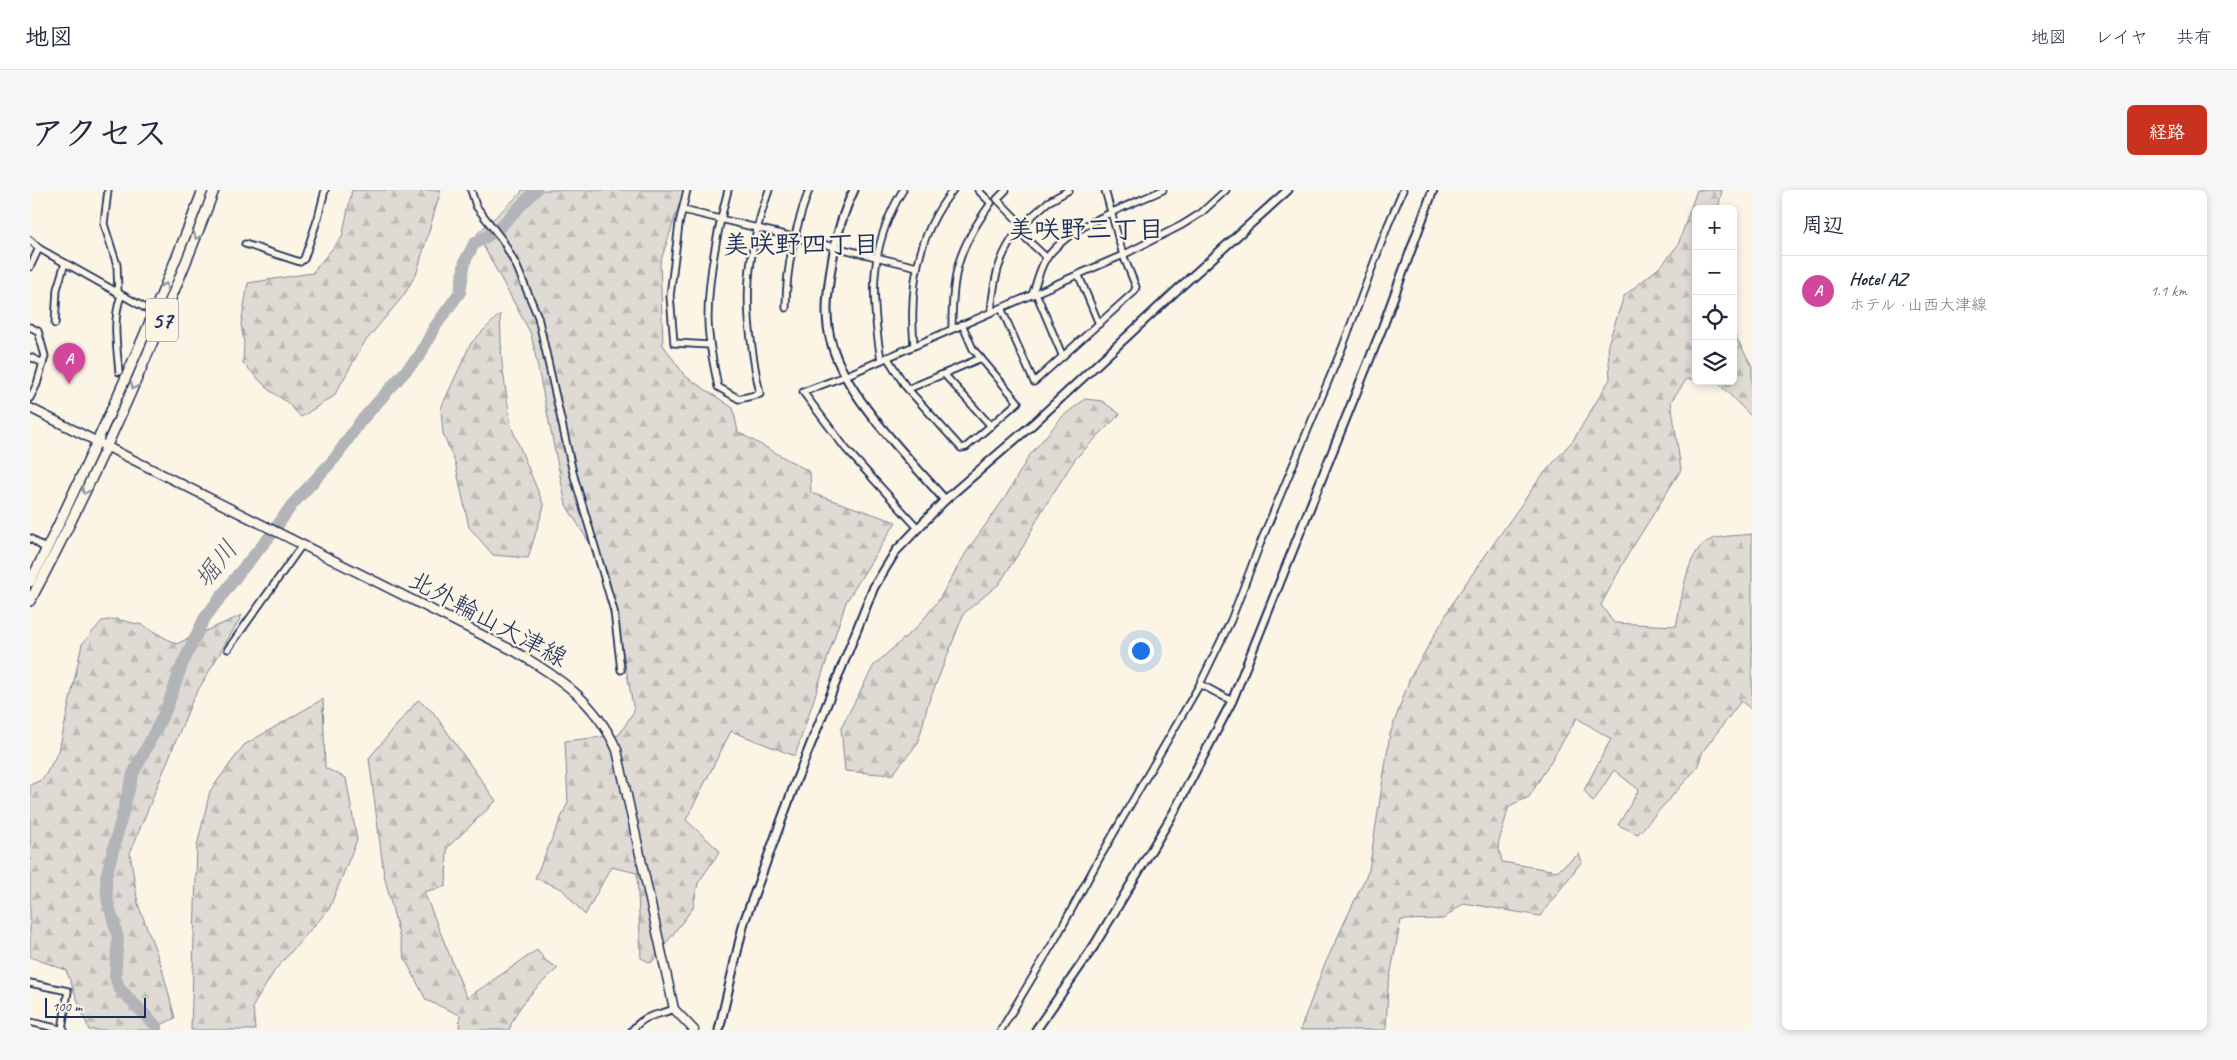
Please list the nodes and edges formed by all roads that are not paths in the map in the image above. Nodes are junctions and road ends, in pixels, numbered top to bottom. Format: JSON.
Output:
{"nodes":[{"id":1,"x":108,"y":190,"type":"edge"},
{"id":2,"x":203,"y":190,"type":"edge"},
{"id":3,"x":214,"y":190,"type":"edge"},
{"id":4,"x":324,"y":190,"type":"edge"},
{"id":5,"x":471,"y":190,"type":"edge"},
{"id":6,"x":687,"y":190,"type":"edge"},
{"id":7,"x":728,"y":190,"type":"edge"},
{"id":8,"x":769,"y":190,"type":"edge"},
{"id":9,"x":809,"y":190,"type":"edge"},
{"id":10,"x":854,"y":190,"type":"edge"},
{"id":11,"x":903,"y":190,"type":"edge"},
{"id":12,"x":953,"y":190,"type":"edge"},
{"id":13,"x":978,"y":190,"type":"edge"},
{"id":14,"x":1006,"y":190,"type":"edge"},
{"id":15,"x":1069,"y":190,"type":"edge"},
{"id":16,"x":1105,"y":190,"type":"edge"},
{"id":17,"x":1163,"y":190,"type":"edge"},
{"id":18,"x":1226,"y":190,"type":"edge"},
{"id":19,"x":1288,"y":190,"type":"edge"},
{"id":20,"x":1403,"y":190,"type":"edge"},
{"id":21,"x":1433,"y":190,"type":"edge"},
{"id":22,"x":1280,"y":193,"type":"edge"},
{"id":23,"x":997,"y":199,"type":"junction"},
{"id":24,"x":991,"y":203,"type":"junction"},
{"id":25,"x":683,"y":210,"type":"junction"},
{"id":26,"x":1110,"y":214,"type":"junction"},
{"id":27,"x":720,"y":220,"type":"junction"},
{"id":28,"x":1022,"y":225,"type":"junction"},
{"id":29,"x":758,"y":229,"type":"junction"},
{"id":30,"x":1018,"y":231,"type":"junction"},
{"id":31,"x":794,"y":237,"type":"junction"},
{"id":32,"x":30,"y":240,"type":"edge"},
{"id":33,"x":246,"y":244,"type":"dead end"},
{"id":34,"x":834,"y":247,"type":"junction"},
{"id":35,"x":39,"y":248,"type":"junction"},
{"id":36,"x":1123,"y":255,"type":"junction"},
{"id":37,"x":877,"y":257,"type":"junction"},
{"id":38,"x":1047,"y":258,"type":"junction"},
{"id":39,"x":65,"y":263,"type":"junction"},
{"id":40,"x":30,"y":267,"type":"edge"},
{"id":41,"x":917,"y":267,"type":"junction"},
{"id":42,"x":1079,"y":276,"type":"junction"},
{"id":43,"x":1034,"y":294,"type":"junction"},
{"id":44,"x":120,"y":295,"type":"junction"},
{"id":45,"x":786,"y":308,"type":"dead end"},
{"id":46,"x":1001,"y":308,"type":"junction"},
{"id":47,"x":991,"y":311,"type":"junction"},
{"id":48,"x":153,"y":314,"type":"junction"},
{"id":49,"x":163,"y":318,"type":"junction"},
{"id":50,"x":55,"y":324,"type":"dead end"},
{"id":51,"x":962,"y":324,"type":"junction"},
{"id":52,"x":1099,"y":324,"type":"junction"},
{"id":53,"x":30,"y":327,"type":"edge"},
{"id":54,"x":952,"y":328,"type":"junction"},
{"id":55,"x":710,"y":345,"type":"junction"},
{"id":56,"x":914,"y":345,"type":"junction"},
{"id":57,"x":887,"y":357,"type":"junction"},
{"id":58,"x":1062,"y":357,"type":"junction"},
{"id":59,"x":30,"y":358,"type":"edge"},
{"id":60,"x":981,"y":358,"type":"junction"},
{"id":61,"x":881,"y":360,"type":"junction"},
{"id":62,"x":42,"y":363,"type":"junction"},
{"id":63,"x":119,"y":372,"type":"dead end"},
{"id":64,"x":944,"y":374,"type":"junction"},
{"id":65,"x":845,"y":376,"type":"junction"},
{"id":66,"x":908,"y":389,"type":"junction"},
{"id":67,"x":30,"y":398,"type":"edge"},
{"id":68,"x":30,"y":408,"type":"edge"},
{"id":69,"x":991,"y":426,"type":"junction"},
{"id":70,"x":96,"y":442,"type":"junction"},
{"id":71,"x":106,"y":448,"type":"junction"},
{"id":72,"x":944,"y":500,"type":"junction"},
{"id":73,"x":916,"y":527,"type":"junction"},
{"id":74,"x":30,"y":538,"type":"edge"},
{"id":75,"x":302,"y":545,"type":"junction"},
{"id":76,"x":47,"y":550,"type":"junction"},
{"id":77,"x":30,"y":582,"type":"edge"},
{"id":78,"x":30,"y":601,"type":"edge"},
{"id":79,"x":228,"y":649,"type":"dead end"},
{"id":80,"x":620,"y":670,"type":"dead end"},
{"id":81,"x":1200,"y":684,"type":"junction"},
{"id":82,"x":1232,"y":701,"type":"junction"},
{"id":83,"x":30,"y":983,"type":"edge"},
{"id":84,"x":674,"y":1009,"type":"junction"},
{"id":85,"x":30,"y":1022,"type":"edge"},
{"id":86,"x":63,"y":1030,"type":"edge"},
{"id":87,"x":632,"y":1030,"type":"edge"},
{"id":88,"x":694,"y":1030,"type":"edge"},
{"id":89,"x":719,"y":1030,"type":"edge"},
{"id":90,"x":1001,"y":1030,"type":"edge"},
{"id":91,"x":1036,"y":1030,"type":"edge"}],
"edges":[{"from":1,"to":44,"type":"street"},
{"from":48,"to":2,"type":"highway","number":"57","one_way":true},
{"from":3,"to":49,"type":"highway","number":"57","one_way":true},
{"from":4,"to":33,"type":"street"},
{"from":5,"to":80,"type":"street"},
{"from":6,"to":25,"type":"street"},
{"from":7,"to":27,"type":"street"},
{"from":8,"to":29,"type":"street"},
{"from":9,"to":31,"type":"street"},
{"from":10,"to":34,"type":"street"},
{"from":11,"to":37,"type":"street"},
{"from":12,"to":41,"type":"street"},
{"from":13,"to":24,"type":"street"},
{"from":14,"to":23,"type":"street"},
{"from":15,"to":28,"type":"street"},
{"from":16,"to":26,"type":"street"},
{"from":17,"to":26,"type":"street"},
{"from":18,"to":36,"type":"street"},
{"from":19,"to":22,"type":"street"},
{"from":20,"to":81,"type":"street"},
{"from":21,"to":82,"type":"street"},
{"from":22,"to":72,"type":"street"},
{"from":23,"to":24,"type":"street"},
{"from":23,"to":28,"type":"street"},
{"from":24,"to":54,"type":"street"},
{"from":25,"to":27,"type":"street"},
{"from":25,"to":55,"type":"street"},
{"from":26,"to":36,"type":"street"},
{"from":26,"to":38,"type":"street"},
{"from":27,"to":29,"type":"street"},
{"from":27,"to":55,"type":"street"},
{"from":28,"to":30,"type":"street"},
{"from":29,"to":31,"type":"street"},
{"from":29,"to":55,"type":"street"},
{"from":30,"to":38,"type":"street"},
{"from":30,"to":47,"type":"street"},
{"from":31,"to":34,"type":"street"},
{"from":31,"to":45,"type":"street"},
{"from":32,"to":35,"type":"street"},
{"from":34,"to":37,"type":"street"},
{"from":34,"to":65,"type":"street"},
{"from":35,"to":39,"type":"street"},
{"from":35,"to":40,"type":"street"},
{"from":36,"to":42,"type":"street"},
{"from":36,"to":52,"type":"street"},
{"from":37,"to":41,"type":"street"},
{"from":37,"to":61,"type":"street"},
{"from":38,"to":43,"type":"street"},
{"from":39,"to":44,"type":"street"},
{"from":39,"to":50,"type":"street"},
{"from":41,"to":56,"type":"street"},
{"from":42,"to":43,"type":"street"},
{"from":42,"to":52,"type":"street"},
{"from":43,"to":46,"type":"street"},
{"from":43,"to":58,"type":"street"},
{"from":44,"to":48,"type":"street"},
{"from":44,"to":63,"type":"street"},
{"from":46,"to":47,"type":"street"},
{"from":46,"to":58,"type":"street"},
{"from":47,"to":51,"type":"street"},
{"from":48,"to":49,"type":"street"},
{"from":48,"to":70,"type":"highway","number":"57"},
{"from":49,"to":71,"type":"highway","number":"57","one_way":true},
{"from":51,"to":54,"type":"street"},
{"from":51,"to":60,"type":"street"},
{"from":52,"to":58,"type":"street"},
{"from":53,"to":62,"type":"street"},
{"from":54,"to":56,"type":"street"},
{"from":56,"to":57,"type":"street"},
{"from":57,"to":61,"type":"street"},
{"from":57,"to":66,"type":"street"},
{"from":59,"to":62,"type":"street"},
{"from":60,"to":64,"type":"street"},
{"from":60,"to":69,"type":"street"},
{"from":61,"to":65,"type":"street"},
{"from":62,"to":67,"type":"street"},
{"from":64,"to":66,"type":"street"},
{"from":64,"to":69,"type":"street"},
{"from":65,"to":72,"type":"street"},
{"from":65,"to":73,"type":"street"},
{"from":66,"to":69,"type":"street"},
{"from":68,"to":70,"type":"main road","name":"北外輪山大津線"},
{"from":70,"to":71,"type":"main road","name":"北外輪山大津線"},
{"from":70,"to":76,"type":"highway","number":"57"},
{"from":71,"to":75,"type":"main road","name":"北外輪山大津線"},
{"from":71,"to":78,"type":"highway","number":"57","one_way":true},
{"from":72,"to":73,"type":"street"},
{"from":73,"to":89,"type":"street"},
{"from":74,"to":76,"type":"street"},
{"from":75,"to":79,"type":"street"},
{"from":75,"to":84,"type":"main road","name":"北外輪山大津線"},
{"from":76,"to":77,"type":"highway","number":"57"},
{"from":81,"to":82,"type":"street"},
{"from":81,"to":90,"type":"street"},
{"from":82,"to":91,"type":"street"},
{"from":83,"to":86,"type":"street"},
{"from":84,"to":87,"type":"street"},
{"from":84,"to":88,"type":"main road"},
{"from":85,"to":86,"type":"street"}]}
